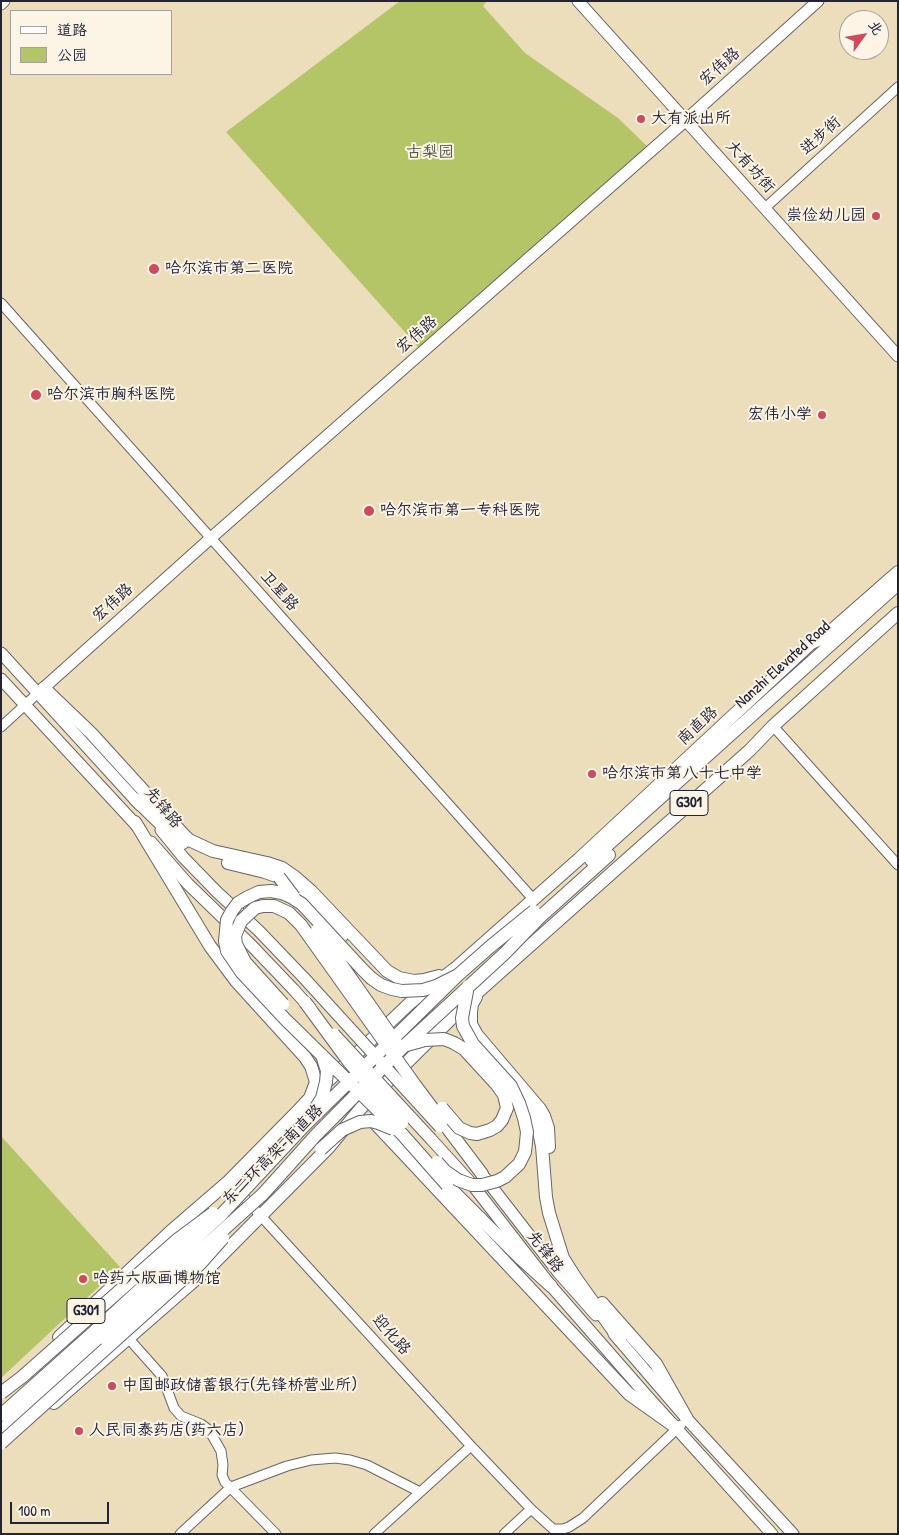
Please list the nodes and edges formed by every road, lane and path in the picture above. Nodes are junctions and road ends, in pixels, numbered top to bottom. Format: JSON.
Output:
{"nodes":[{"id":1,"x":578,"y":1,"type":"edge"},
{"id":2,"x":818,"y":1,"type":"edge"},
{"id":3,"x":897,"y":88,"type":"edge"},
{"id":4,"x":686,"y":120,"type":"junction"},
{"id":5,"x":765,"y":208,"type":"junction"},
{"id":6,"x":1,"y":303,"type":"edge"},
{"id":7,"x":898,"y":355,"type":"edge"},
{"id":8,"x":212,"y":537,"type":"junction"},
{"id":9,"x":898,"y":572,"type":"edge"},
{"id":10,"x":898,"y":584,"type":"edge"},
{"id":11,"x":898,"y":596,"type":"edge"},
{"id":12,"x":898,"y":613,"type":"edge"},
{"id":13,"x":810,"y":644,"type":"junction"},
{"id":14,"x":1,"y":652,"type":"edge"},
{"id":15,"x":1,"y":679,"type":"edge"},
{"id":16,"x":41,"y":690,"type":"junction"},
{"id":17,"x":25,"y":705,"type":"junction"},
{"id":18,"x":773,"y":726,"type":"junction"},
{"id":19,"x":1,"y":727,"type":"edge"},
{"id":20,"x":750,"y":750,"type":"junction"},
{"id":21,"x":135,"y":799,"type":"junction"},
{"id":22,"x":135,"y":822,"type":"junction"},
{"id":23,"x":898,"y":865,"type":"edge"},
{"id":24,"x":278,"y":877,"type":"junction"},
{"id":25,"x":536,"y":909,"type":"junction"},
{"id":26,"x":491,"y":946,"type":"junction"},
{"id":27,"x":504,"y":954,"type":"junction"},
{"id":28,"x":458,"y":971,"type":"junction"},
{"id":29,"x":474,"y":989,"type":"junction"},
{"id":30,"x":402,"y":991,"type":"junction"},
{"id":31,"x":305,"y":1002,"type":"junction"},
{"id":32,"x":404,"y":1046,"type":"junction"},
{"id":33,"x":329,"y":1080,"type":"junction"},
{"id":34,"x":316,"y":1082,"type":"junction"},
{"id":35,"x":510,"y":1086,"type":"junction"},
{"id":36,"x":361,"y":1108,"type":"junction"},
{"id":37,"x":441,"y":1124,"type":"junction"},
{"id":38,"x":304,"y":1125,"type":"junction"},
{"id":39,"x":402,"y":1134,"type":"junction"},
{"id":40,"x":390,"y":1138,"type":"junction"},
{"id":41,"x":325,"y":1148,"type":"junction"},
{"id":42,"x":482,"y":1174,"type":"joint"},
{"id":43,"x":229,"y":1180,"type":"junction"},
{"id":44,"x":250,"y":1185,"type":"junction"},
{"id":45,"x":263,"y":1194,"type":"junction"},
{"id":46,"x":264,"y":1211,"type":"junction"},
{"id":47,"x":557,"y":1242,"type":"junction"},
{"id":48,"x":566,"y":1262,"type":"junction"},
{"id":49,"x":551,"y":1286,"type":"junction"},
{"id":50,"x":129,"y":1339,"type":"junction"},
{"id":51,"x":620,"y":1340,"type":"junction"},
{"id":52,"x":1,"y":1392,"type":"edge"},
{"id":53,"x":1,"y":1415,"type":"edge"},
{"id":54,"x":682,"y":1424,"type":"junction"},
{"id":55,"x":1,"y":1431,"type":"edge"},
{"id":56,"x":1,"y":1443,"type":"edge"},
{"id":57,"x":471,"y":1446,"type":"junction"},
{"id":58,"x":1,"y":1449,"type":"edge"},
{"id":59,"x":231,"y":1487,"type":"junction"},
{"id":60,"x":420,"y":1492,"type":"junction"},
{"id":61,"x":531,"y":1509,"type":"junction"},
{"id":62,"x":180,"y":1534,"type":"edge"},
{"id":63,"x":276,"y":1534,"type":"edge"},
{"id":64,"x":374,"y":1534,"type":"edge"},
{"id":65,"x":504,"y":1534,"type":"edge"},
{"id":66,"x":772,"y":1534,"type":"edge"},
{"id":67,"x":793,"y":1534,"type":"edge"}],
"edges":[{"from":1,"to":4,"type":"main road","name":"大有坊街"},
{"from":2,"to":4,"type":"main road","name":"宏伟路"},
{"from":3,"to":5,"type":"street","name":"进步街"},
{"from":4,"to":5,"type":"main road","name":"大有坊街"},
{"from":4,"to":8,"type":"main road","name":"宏伟路"},
{"from":5,"to":7,"type":"main road","name":"大有坊街"},
{"from":6,"to":8,"type":"street","name":"卫星路"},
{"from":8,"to":16,"type":"main road","name":"宏伟路"},
{"from":8,"to":25,"type":"street","name":"卫星路"},
{"from":9,"to":13,"type":"highway","name":"南直路","number":"G301"},
{"from":10,"to":25,"type":"highway","name":"Nanzhi Elevated Road"},
{"from":11,"to":25,"type":"highway","name":"Nanzhi Elevated Road"},
{"from":12,"to":18,"type":"highway","number":"G301"},
{"from":13,"to":25,"type":"highway","name":"南直路","number":"G301"},
{"from":13,"to":26,"type":"highway","bridge":true},
{"from":14,"to":16,"type":"main road","name":"先锋路"},
{"from":15,"to":17,"type":"main road","name":"先锋路"},
{"from":16,"to":17,"type":"street"},
{"from":16,"to":21,"type":"main road","name":"先锋路"},
{"from":16,"to":28,"type":"highway"},
{"from":17,"to":19,"type":"street"},
{"from":17,"to":22,"type":"main road","name":"先锋路"},
{"from":18,"to":20,"type":"highway","number":"G301"},
{"from":18,"to":23,"type":"street"},
{"from":20,"to":27,"type":"highway","bridge":true},
{"from":20,"to":29,"type":"highway","number":"G301"},
{"from":21,"to":24,"type":"highway"},
{"from":21,"to":37,"type":"main road","name":"先锋路","bridge":true},
{"from":22,"to":31,"type":"main road","name":"先锋路","bridge":true},
{"from":22,"to":34,"type":"highway"},
{"from":24,"to":30,"type":"highway","bridge":true},
{"from":24,"to":32,"type":"highway","bridge":true},
{"from":25,"to":26,"type":"highway","name":"东二环高架-南直路","bridge":true},
{"from":25,"to":27,"type":"highway","name":"东二环高架-南直路","bridge":true},
{"from":25,"to":28,"type":"highway","name":"南直路","number":"G301"},
{"from":26,"to":28,"type":"highway","name":"东二环高架-南直路","bridge":true},
{"from":27,"to":29,"type":"highway","name":"东二环高架-南直路","bridge":true},
{"from":28,"to":29,"type":"street"},
{"from":28,"to":30,"type":"highway","bridge":true},
{"from":28,"to":33,"type":"highway"},
{"from":28,"to":38,"type":"highway","name":"东二环高架-南直路","bridge":true},
{"from":29,"to":32,"type":"highway","name":"东二环高架-南直路","bridge":true},
{"from":29,"to":35,"type":"highway","bridge":true},
{"from":29,"to":36,"type":"highway","number":"G301"},
{"from":29,"to":47,"type":"highway"},
{"from":30,"to":39,"type":"highway","bridge":true},
{"from":31,"to":35,"type":"highway","bridge":true},
{"from":31,"to":49,"type":"main road","name":"先锋路","bridge":true},
{"from":32,"to":45,"type":"highway","name":"东二环高架-南直路","bridge":true},
{"from":33,"to":34,"type":"highway"},
{"from":33,"to":36,"type":"highway"},
{"from":34,"to":43,"type":"highway","number":"G301"},
{"from":35,"to":47,"type":"highway","bridge":true},
{"from":36,"to":40,"type":"highway"},
{"from":36,"to":41,"type":"highway","number":"G301"},
{"from":37,"to":38,"type":"highway","bridge":true},
{"from":37,"to":42,"type":"highway"},
{"from":38,"to":44,"type":"highway","name":"东二环高架-南直路","bridge":true},
{"from":39,"to":41,"type":"highway","bridge":true},
{"from":39,"to":49,"type":"highway","bridge":true},
{"from":40,"to":41,"type":"highway"},
{"from":40,"to":54,"type":"highway"},
{"from":41,"to":46,"type":"highway"},
{"from":42,"to":51,"type":"main road","name":"先锋路"},
{"from":43,"to":46,"type":"street","name":"迎化路"},
{"from":43,"to":52,"type":"highway","number":"G301"},
{"from":44,"to":52,"type":"highway","bridge":true},
{"from":44,"to":53,"type":"highway","name":"东二环高架-南直路","bridge":true},
{"from":45,"to":55,"type":"highway","name":"东二环高架-南直路","bridge":true},
{"from":45,"to":56,"type":"highway","bridge":true},
{"from":46,"to":50,"type":"highway"},
{"from":46,"to":57,"type":"street","name":"迎化路"},
{"from":47,"to":48,"type":"highway"},
{"from":48,"to":51,"type":"highway"},
{"from":48,"to":54,"type":"highway"},
{"from":49,"to":54,"type":"main road","name":"先锋路"},
{"from":50,"to":58,"type":"highway"},
{"from":50,"to":59,"type":"street"},
{"from":51,"to":54,"type":"main road","name":"先锋路"},
{"from":54,"to":61,"type":"street","name":"迎化路"},
{"from":54,"to":66,"type":"main road","name":"先锋路"},
{"from":54,"to":67,"type":"main road","name":"先锋路"},
{"from":57,"to":60,"type":"street"},
{"from":57,"to":61,"type":"street","name":"迎化路"},
{"from":59,"to":60,"type":"street"},
{"from":59,"to":62,"type":"street"},
{"from":59,"to":63,"type":"street"},
{"from":60,"to":64,"type":"street"},
{"from":61,"to":65,"type":"street"}]}
